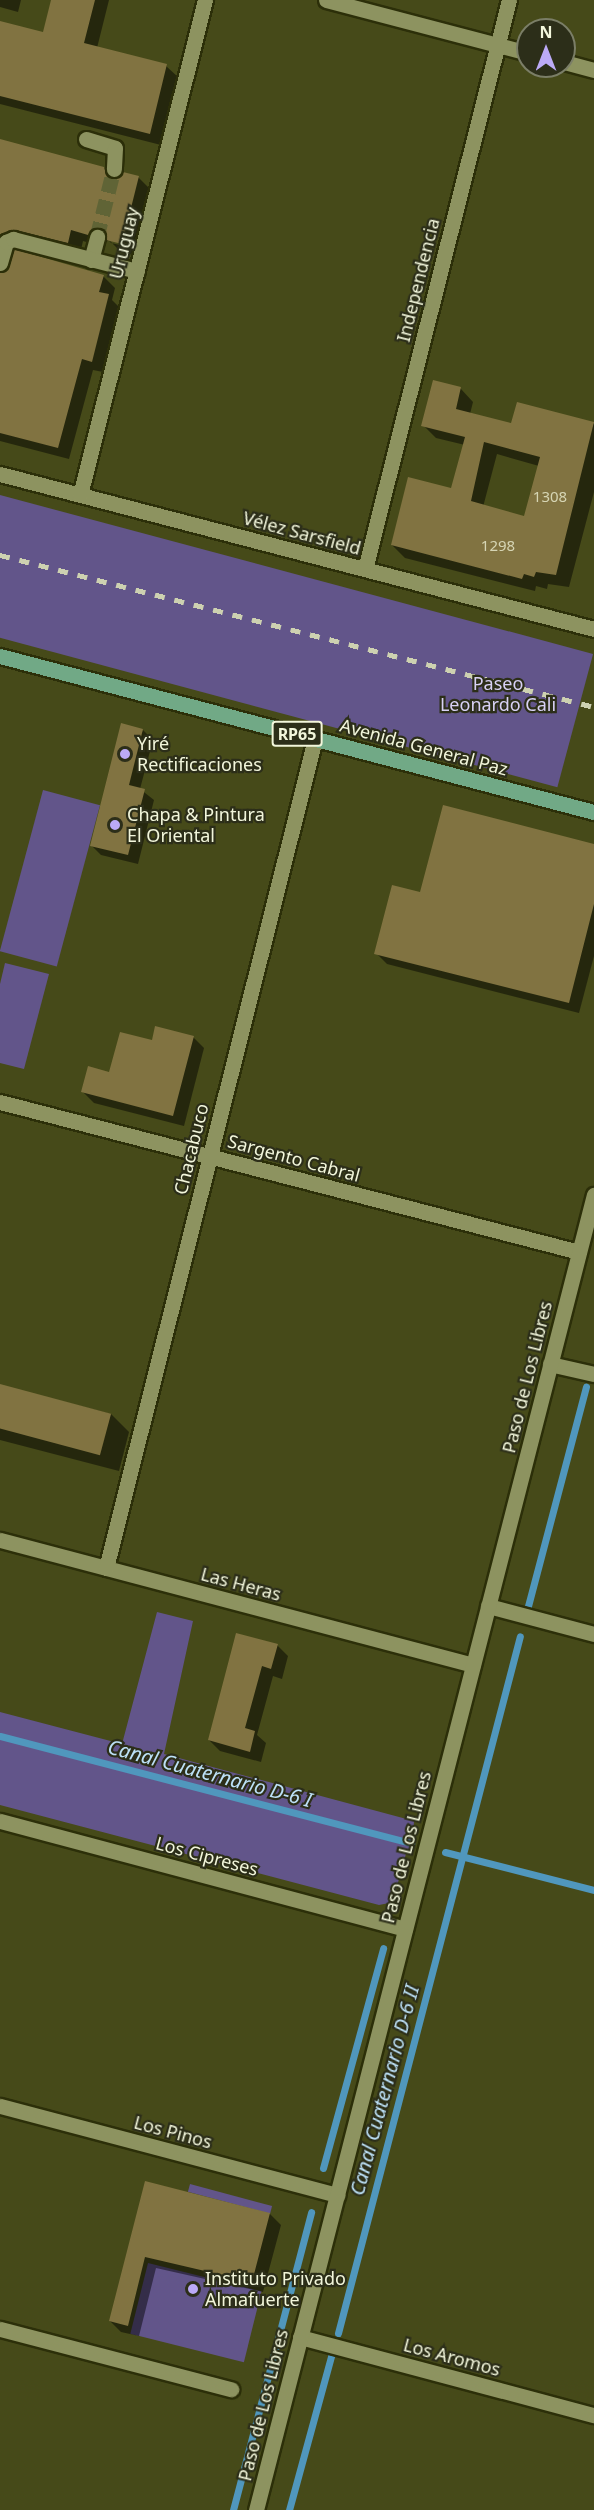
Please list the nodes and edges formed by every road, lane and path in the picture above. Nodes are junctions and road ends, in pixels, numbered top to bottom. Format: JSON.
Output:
{"nodes":[{"id":1,"x":205,"y":0,"type":"edge"},
{"id":2,"x":326,"y":0,"type":"edge"},
{"id":3,"x":509,"y":0,"type":"edge"},
{"id":4,"x":498,"y":45,"type":"junction"},
{"id":5,"x":516,"y":49,"type":"edge"},
{"id":6,"x":576,"y":65,"type":"edge"},
{"id":7,"x":594,"y":70,"type":"edge"},
{"id":8,"x":86,"y":139,"type":"dead end"},
{"id":9,"x":114,"y":169,"type":"tunnel mouth"},
{"id":10,"x":97,"y":237,"type":"tunnel mouth"},
{"id":11,"x":91,"y":260,"type":"junction"},
{"id":12,"x":0,"y":263,"type":"edge"},
{"id":13,"x":137,"y":271,"type":"junction"},
{"id":14,"x":0,"y":474,"type":"edge"},
{"id":15,"x":80,"y":495,"type":"junction"},
{"id":16,"x":365,"y":569,"type":"junction"},
{"id":17,"x":594,"y":629,"type":"edge"},
{"id":18,"x":0,"y":656,"type":"edge"},
{"id":19,"x":315,"y":739,"type":"junction"},
{"id":20,"x":594,"y":812,"type":"edge"},
{"id":21,"x":0,"y":1102,"type":"edge"},
{"id":22,"x":210,"y":1156,"type":"junction"},
{"id":23,"x":594,"y":1195,"type":"edge"},
{"id":24,"x":579,"y":1252,"type":"junction"},
{"id":25,"x":550,"y":1364,"type":"junction"},
{"id":26,"x":594,"y":1374,"type":"edge"},
{"id":27,"x":0,"y":1540,"type":"edge"},
{"id":28,"x":106,"y":1568,"type":"junction"},
{"id":29,"x":488,"y":1606,"type":"junction"},
{"id":30,"x":594,"y":1634,"type":"edge"},
{"id":31,"x":473,"y":1665,"type":"junction"},
{"id":32,"x":0,"y":1821,"type":"edge"},
{"id":33,"x":405,"y":1929,"type":"junction"},
{"id":34,"x":0,"y":2106,"type":"edge"},
{"id":35,"x":337,"y":2195,"type":"junction"},
{"id":36,"x":0,"y":2329,"type":"edge"},
{"id":37,"x":300,"y":2337,"type":"junction"},
{"id":38,"x":231,"y":2389,"type":"dead end"},
{"id":39,"x":594,"y":2415,"type":"edge"},
{"id":40,"x":256,"y":2510,"type":"edge"}],
"edges":[{"from":1,"to":13,"type":"street","name":"Uruguay"},
{"from":2,"to":4,"type":"street"},
{"from":3,"to":4,"type":"street","name":"Independencia"},
{"from":4,"to":5,"type":"street"},
{"from":4,"to":16,"type":"street","name":"Independencia"},
{"from":6,"to":7,"type":"street"},
{"from":8,"to":9,"type":"street"},
{"from":10,"to":11,"type":"street"},
{"from":11,"to":12,"type":"street"},
{"from":11,"to":13,"type":"street"},
{"from":13,"to":15,"type":"street","name":"Uruguay"},
{"from":14,"to":15,"type":"street","name":"Vélez Sarsfield"},
{"from":15,"to":16,"type":"street","name":"Vélez Sarsfield"},
{"from":16,"to":17,"type":"street","name":"Vélez Sarsfield"},
{"from":18,"to":19,"type":"main road","name":"Avenida General Paz","number":"RP65"},
{"from":19,"to":20,"type":"main road","name":"Avenida General Paz","number":"RP65"},
{"from":19,"to":22,"type":"street","name":"Chacabuco"},
{"from":21,"to":22,"type":"street","name":"Sargento Cabral"},
{"from":22,"to":24,"type":"street","name":"Sargento Cabral"},
{"from":22,"to":28,"type":"street","name":"Chacabuco"},
{"from":23,"to":24,"type":"street","name":"Paso de Los Libres"},
{"from":24,"to":25,"type":"street","name":"Paso de Los Libres"},
{"from":25,"to":26,"type":"street"},
{"from":25,"to":29,"type":"street","name":"Paso de Los Libres"},
{"from":27,"to":28,"type":"street","name":"Las Heras"},
{"from":28,"to":31,"type":"street","name":"Las Heras"},
{"from":29,"to":30,"type":"street"},
{"from":29,"to":31,"type":"street","name":"Paso de Los Libres"},
{"from":31,"to":33,"type":"street","name":"Paso de Los Libres"},
{"from":32,"to":33,"type":"street","name":"Los Cipreses"},
{"from":33,"to":35,"type":"street","name":"Paso de Los Libres"},
{"from":34,"to":35,"type":"street","name":"Los Pinos"},
{"from":35,"to":37,"type":"street","name":"Paso de Los Libres"},
{"from":36,"to":38,"type":"street"},
{"from":37,"to":39,"type":"street","name":"Los Aromos"},
{"from":37,"to":40,"type":"street","name":"Paso de Los Libres"}]}
